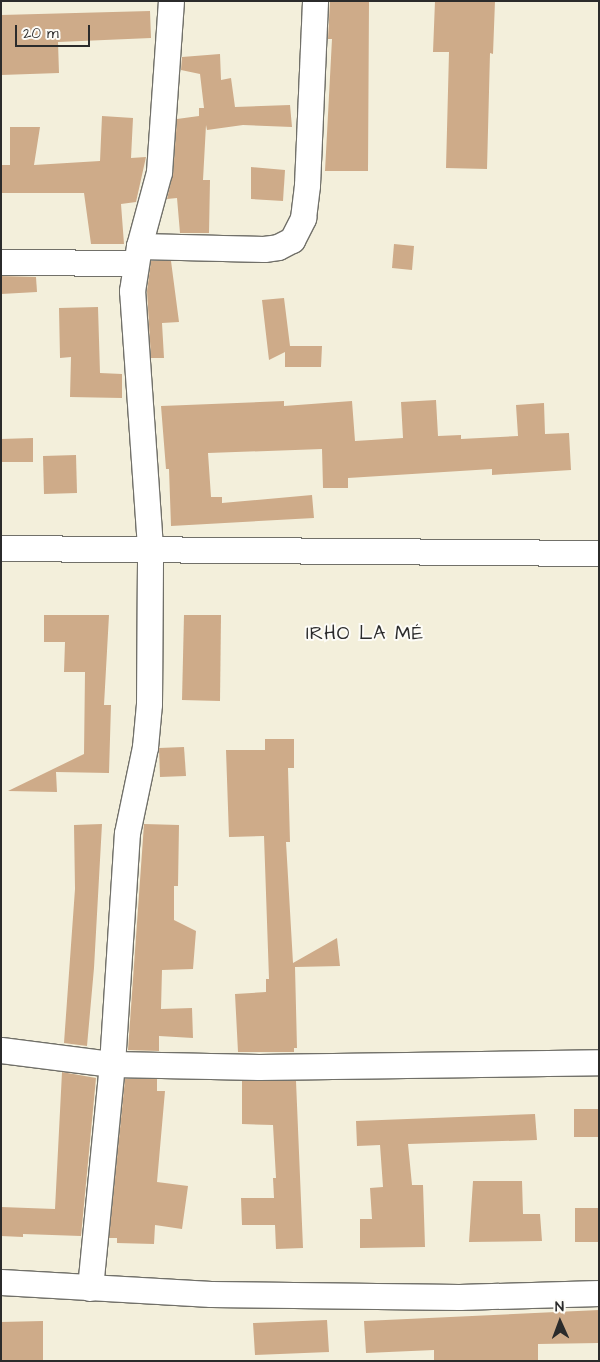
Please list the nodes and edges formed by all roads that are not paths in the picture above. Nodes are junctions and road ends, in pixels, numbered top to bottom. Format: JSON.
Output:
{"nodes":[{"id":1,"x":171,"y":1,"type":"edge"},
{"id":2,"x":315,"y":1,"type":"edge"},
{"id":3,"x":137,"y":255,"type":"junction"},
{"id":4,"x":1,"y":262,"type":"edge"},
{"id":5,"x":150,"y":547,"type":"junction"},
{"id":6,"x":1,"y":548,"type":"edge"},
{"id":7,"x":599,"y":554,"type":"edge"},
{"id":8,"x":1,"y":1050,"type":"edge"},
{"id":9,"x":599,"y":1062,"type":"edge"},
{"id":10,"x":112,"y":1064,"type":"junction"},
{"id":11,"x":1,"y":1282,"type":"edge"},
{"id":12,"x":90,"y":1288,"type":"junction"},
{"id":13,"x":599,"y":1293,"type":"edge"}],
"edges":[{"from":1,"to":3,"type":"street"},
{"from":2,"to":3,"type":"street"},
{"from":3,"to":4,"type":"street"},
{"from":3,"to":5,"type":"street"},
{"from":5,"to":6,"type":"street"},
{"from":5,"to":7,"type":"street"},
{"from":5,"to":10,"type":"street"},
{"from":8,"to":10,"type":"street"},
{"from":9,"to":10,"type":"street"},
{"from":10,"to":12,"type":"street"},
{"from":11,"to":12,"type":"street"},
{"from":12,"to":13,"type":"street"}]}
